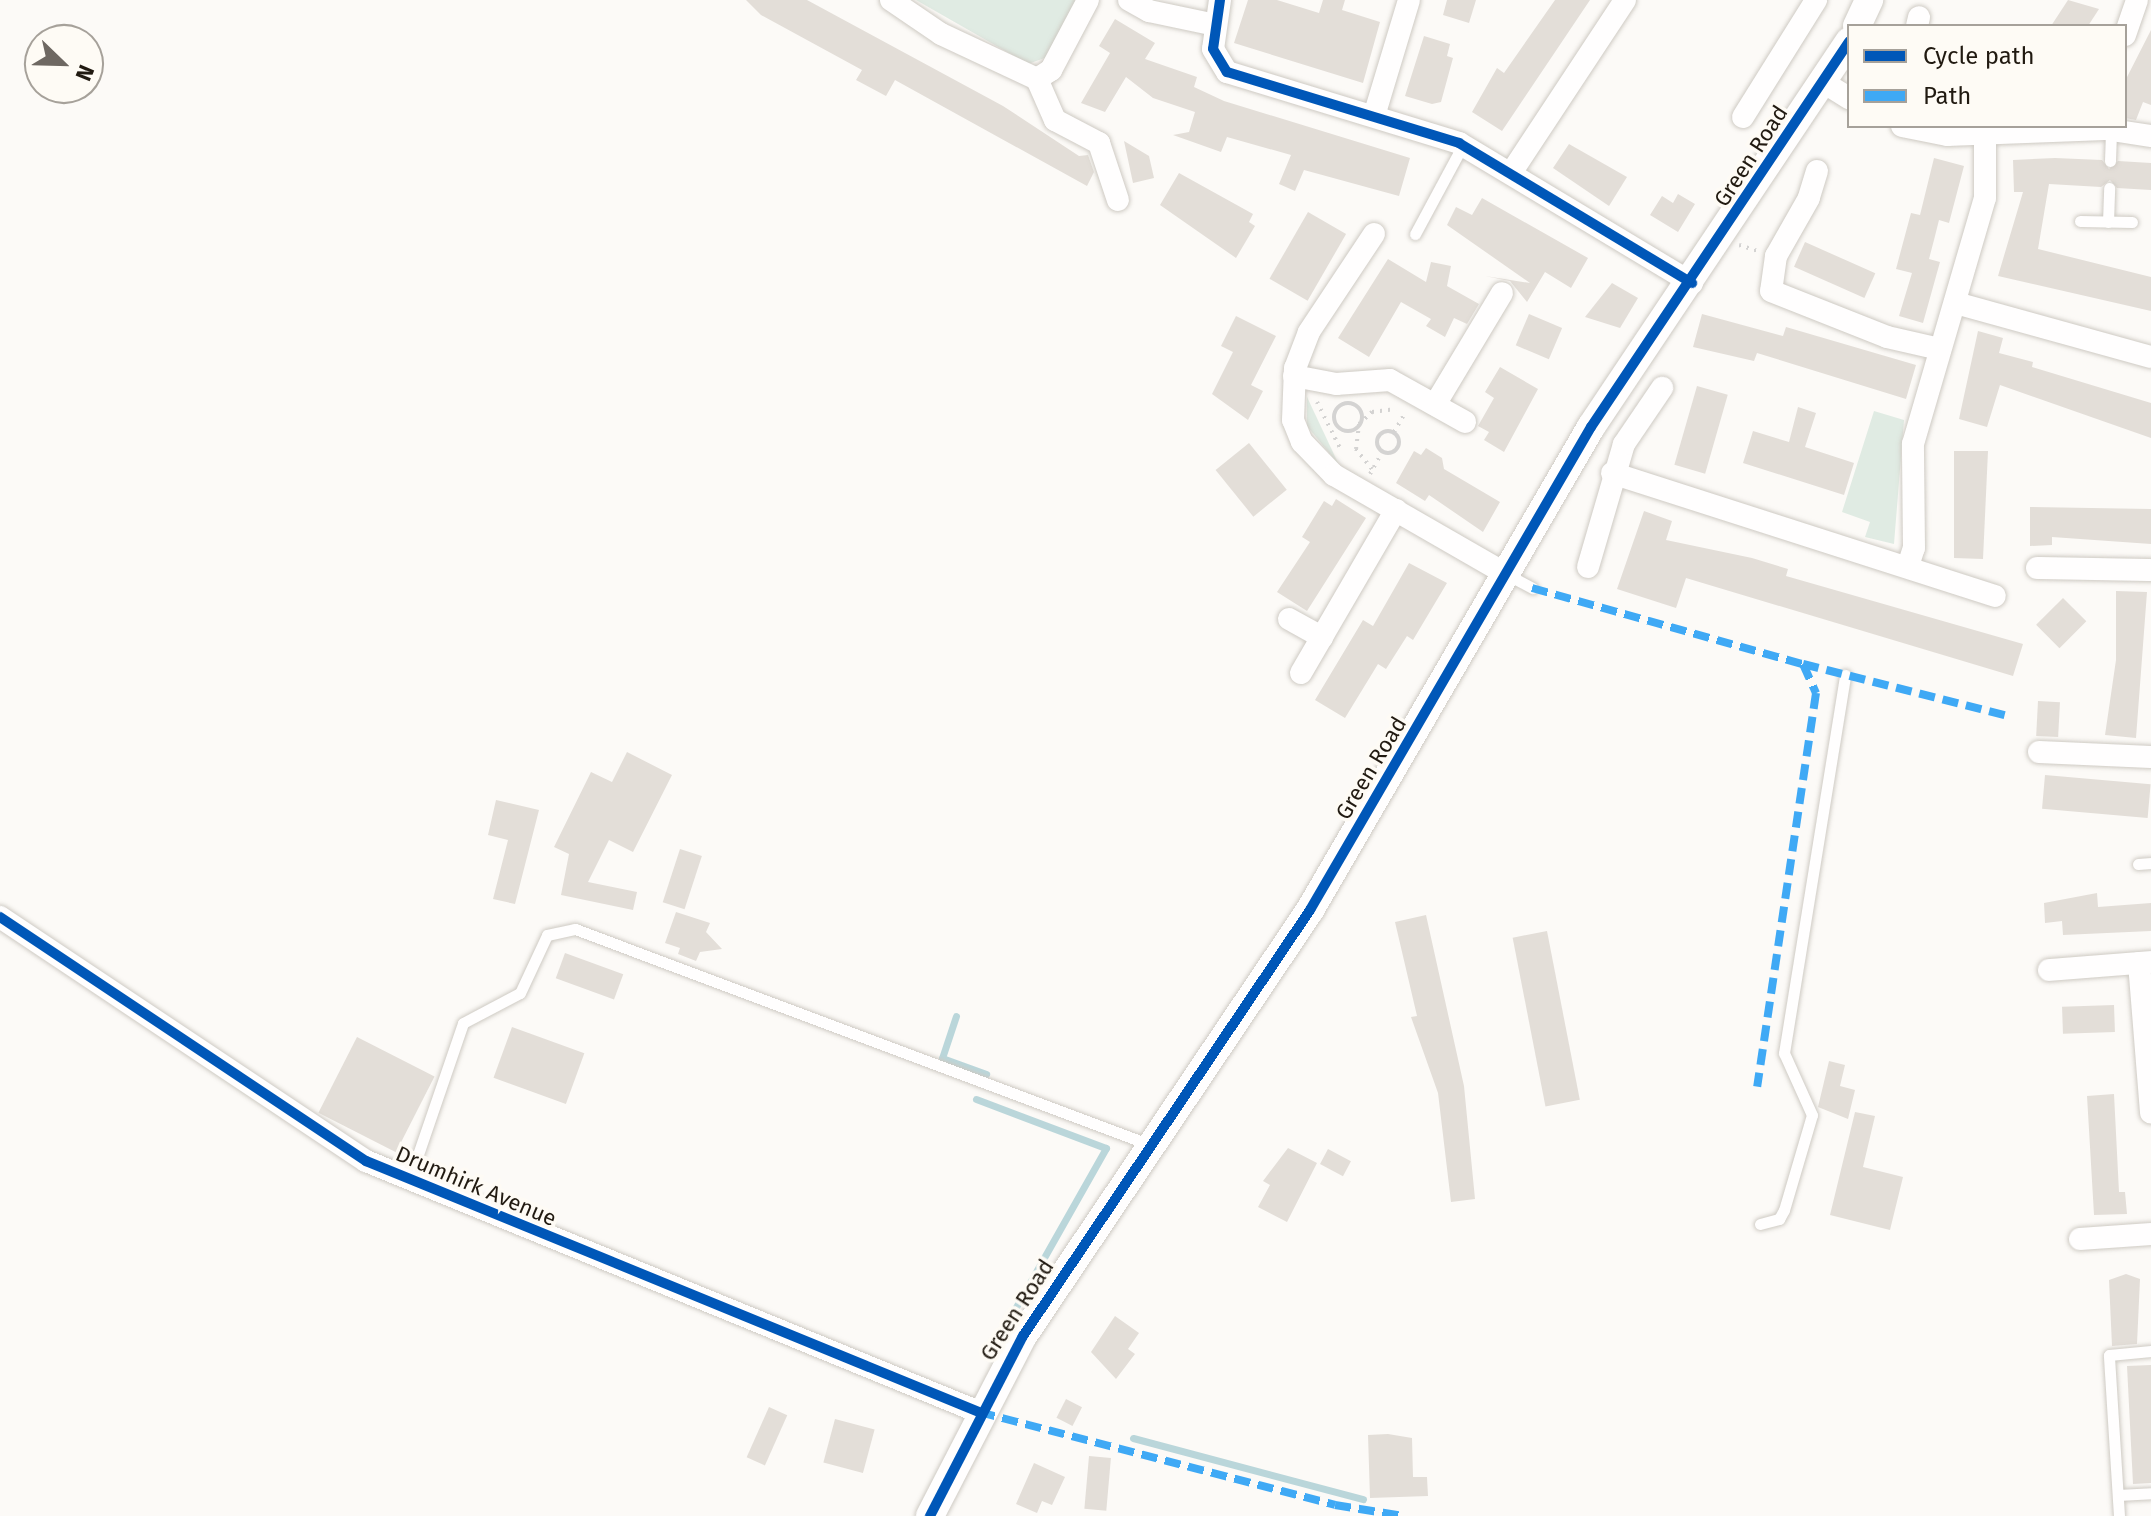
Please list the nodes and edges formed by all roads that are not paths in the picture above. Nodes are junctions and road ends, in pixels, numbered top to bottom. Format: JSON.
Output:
{"nodes":[{"id":1,"x":891,"y":0,"type":"edge"},
{"id":2,"x":1088,"y":0,"type":"edge"},
{"id":3,"x":1129,"y":0,"type":"edge"},
{"id":4,"x":1220,"y":0,"type":"edge"},
{"id":5,"x":1409,"y":0,"type":"edge"},
{"id":6,"x":1625,"y":0,"type":"edge"},
{"id":7,"x":1816,"y":0,"type":"edge"},
{"id":8,"x":1869,"y":0,"type":"edge"},
{"id":9,"x":2137,"y":0,"type":"edge"},
{"id":10,"x":2151,"y":5,"type":"edge"},
{"id":11,"x":1858,"y":24,"type":"edge"},
{"id":12,"x":1216,"y":25,"type":"junction"},
{"id":13,"x":2127,"y":29,"type":"edge"},
{"id":14,"x":1847,"y":44,"type":"edge"},
{"id":15,"x":1037,"y":79,"type":"junction"},
{"id":16,"x":1823,"y":82,"type":"junction"},
{"id":17,"x":1847,"y":97,"type":"edge"},
{"id":18,"x":1374,"y":116,"type":"junction"},
{"id":19,"x":1743,"y":117,"type":"dead end"},
{"id":20,"x":1917,"y":128,"type":"edge"},
{"id":21,"x":2096,"y":129,"type":"edge"},
{"id":22,"x":1985,"y":136,"type":"junction"},
{"id":23,"x":2151,"y":136,"type":"edge"},
{"id":24,"x":1463,"y":145,"type":"junction"},
{"id":25,"x":2110,"y":161,"type":"dead end"},
{"id":26,"x":1817,"y":171,"type":"dead end"},
{"id":27,"x":1511,"y":173,"type":"junction"},
{"id":28,"x":2109,"y":188,"type":"dead end"},
{"id":29,"x":1118,"y":200,"type":"dead end"},
{"id":30,"x":2080,"y":221,"type":"dead end"},
{"id":31,"x":2108,"y":222,"type":"junction"},
{"id":32,"x":2132,"y":222,"type":"dead end"},
{"id":33,"x":1374,"y":234,"type":"dead end"},
{"id":34,"x":1415,"y":234,"type":"dead end"},
{"id":35,"x":1692,"y":283,"type":"junction"},
{"id":36,"x":1502,"y":293,"type":"dead end"},
{"id":37,"x":1956,"y":303,"type":"junction"},
{"id":38,"x":1940,"y":349,"type":"junction"},
{"id":39,"x":2151,"y":357,"type":"edge"},
{"id":40,"x":1294,"y":376,"type":"junction"},
{"id":41,"x":1662,"y":388,"type":"dead end"},
{"id":42,"x":1436,"y":403,"type":"junction"},
{"id":43,"x":1465,"y":422,"type":"dead end"},
{"id":44,"x":1612,"y":473,"type":"junction"},
{"id":45,"x":1396,"y":510,"type":"junction"},
{"id":46,"x":1908,"y":566,"type":"junction"},
{"id":47,"x":1588,"y":567,"type":"dead end"},
{"id":48,"x":2037,"y":568,"type":"dead end"},
{"id":49,"x":2151,"y":570,"type":"edge"},
{"id":50,"x":1506,"y":574,"type":"junction"},
{"id":51,"x":1532,"y":588,"type":"dead end"},
{"id":52,"x":1995,"y":596,"type":"dead end"},
{"id":53,"x":1289,"y":619,"type":"dead end"},
{"id":54,"x":1322,"y":637,"type":"junction"},
{"id":55,"x":1301,"y":673,"type":"dead end"},
{"id":56,"x":1845,"y":675,"type":"dead end"},
{"id":57,"x":2039,"y":752,"type":"dead end"},
{"id":58,"x":2151,"y":757,"type":"edge"},
{"id":59,"x":0,"y":917,"type":"edge"},
{"id":60,"x":2145,"y":963,"type":"edge"},
{"id":61,"x":2049,"y":970,"type":"dead end"},
{"id":62,"x":2149,"y":1071,"type":"edge"},
{"id":63,"x":2151,"y":1113,"type":"edge"},
{"id":64,"x":1152,"y":1145,"type":"junction"},
{"id":65,"x":423,"y":1185,"type":"junction"},
{"id":66,"x":1760,"y":1224,"type":"dead end"},
{"id":67,"x":2151,"y":1234,"type":"edge"},
{"id":68,"x":2080,"y":1239,"type":"dead end"},
{"id":69,"x":2151,"y":1351,"type":"edge"},
{"id":70,"x":979,"y":1412,"type":"junction"},
{"id":71,"x":2151,"y":1493,"type":"edge"},
{"id":72,"x":2118,"y":1495,"type":"junction"},
{"id":73,"x":930,"y":1516,"type":"edge"},
{"id":74,"x":2119,"y":1516,"type":"edge"}],
"edges":[{"from":1,"to":15,"type":"street"},
{"from":2,"to":15,"type":"street"},
{"from":3,"to":12,"type":"street"},
{"from":4,"to":12,"type":"street"},
{"from":5,"to":18,"type":"street"},
{"from":6,"to":27,"type":"street"},
{"from":7,"to":19,"type":"street"},
{"from":8,"to":11,"type":"street"},
{"from":9,"to":10,"type":"street"},
{"from":9,"to":13,"type":"street"},
{"from":12,"to":18,"type":"street"},
{"from":14,"to":16,"type":"street","name":"Green Road"},
{"from":15,"to":29,"type":"street"},
{"from":16,"to":17,"type":"street"},
{"from":16,"to":35,"type":"street","name":"Green Road"},
{"from":18,"to":24,"type":"street"},
{"from":20,"to":22,"type":"street"},
{"from":21,"to":22,"type":"street"},
{"from":21,"to":23,"type":"street"},
{"from":21,"to":25,"type":"lane"},
{"from":22,"to":37,"type":"street"},
{"from":24,"to":27,"type":"street"},
{"from":24,"to":34,"type":"lane"},
{"from":26,"to":38,"type":"street"},
{"from":27,"to":35,"type":"street"},
{"from":28,"to":31,"type":"lane"},
{"from":30,"to":31,"type":"lane"},
{"from":31,"to":32,"type":"lane"},
{"from":33,"to":40,"type":"street"},
{"from":35,"to":50,"type":"street","name":"Green Road"},
{"from":36,"to":42,"type":"street"},
{"from":37,"to":38,"type":"street"},
{"from":37,"to":39,"type":"street"},
{"from":38,"to":46,"type":"street"},
{"from":40,"to":42,"type":"street"},
{"from":40,"to":45,"type":"street"},
{"from":41,"to":44,"type":"street"},
{"from":42,"to":43,"type":"street"},
{"from":44,"to":46,"type":"street"},
{"from":44,"to":47,"type":"street"},
{"from":45,"to":50,"type":"street"},
{"from":45,"to":54,"type":"street"},
{"from":46,"to":52,"type":"street"},
{"from":48,"to":49,"type":"street"},
{"from":50,"to":51,"type":"lane"},
{"from":50,"to":64,"type":"street","name":"Green Road"},
{"from":53,"to":54,"type":"street"},
{"from":54,"to":55,"type":"street"},
{"from":56,"to":66,"type":"lane"},
{"from":57,"to":58,"type":"street"},
{"from":59,"to":65,"type":"street","name":"Drumhirk Avenue"},
{"from":60,"to":61,"type":"street"},
{"from":60,"to":62,"type":"street"},
{"from":62,"to":63,"type":"street"},
{"from":64,"to":65,"type":"lane"},
{"from":64,"to":70,"type":"street","name":"Green Road"},
{"from":65,"to":70,"type":"street","name":"Drumhirk Avenue"},
{"from":67,"to":68,"type":"street"},
{"from":69,"to":72,"type":"lane"},
{"from":70,"to":73,"type":"street","name":"Green Road"},
{"from":71,"to":72,"type":"lane"},
{"from":72,"to":74,"type":"lane"}]}
